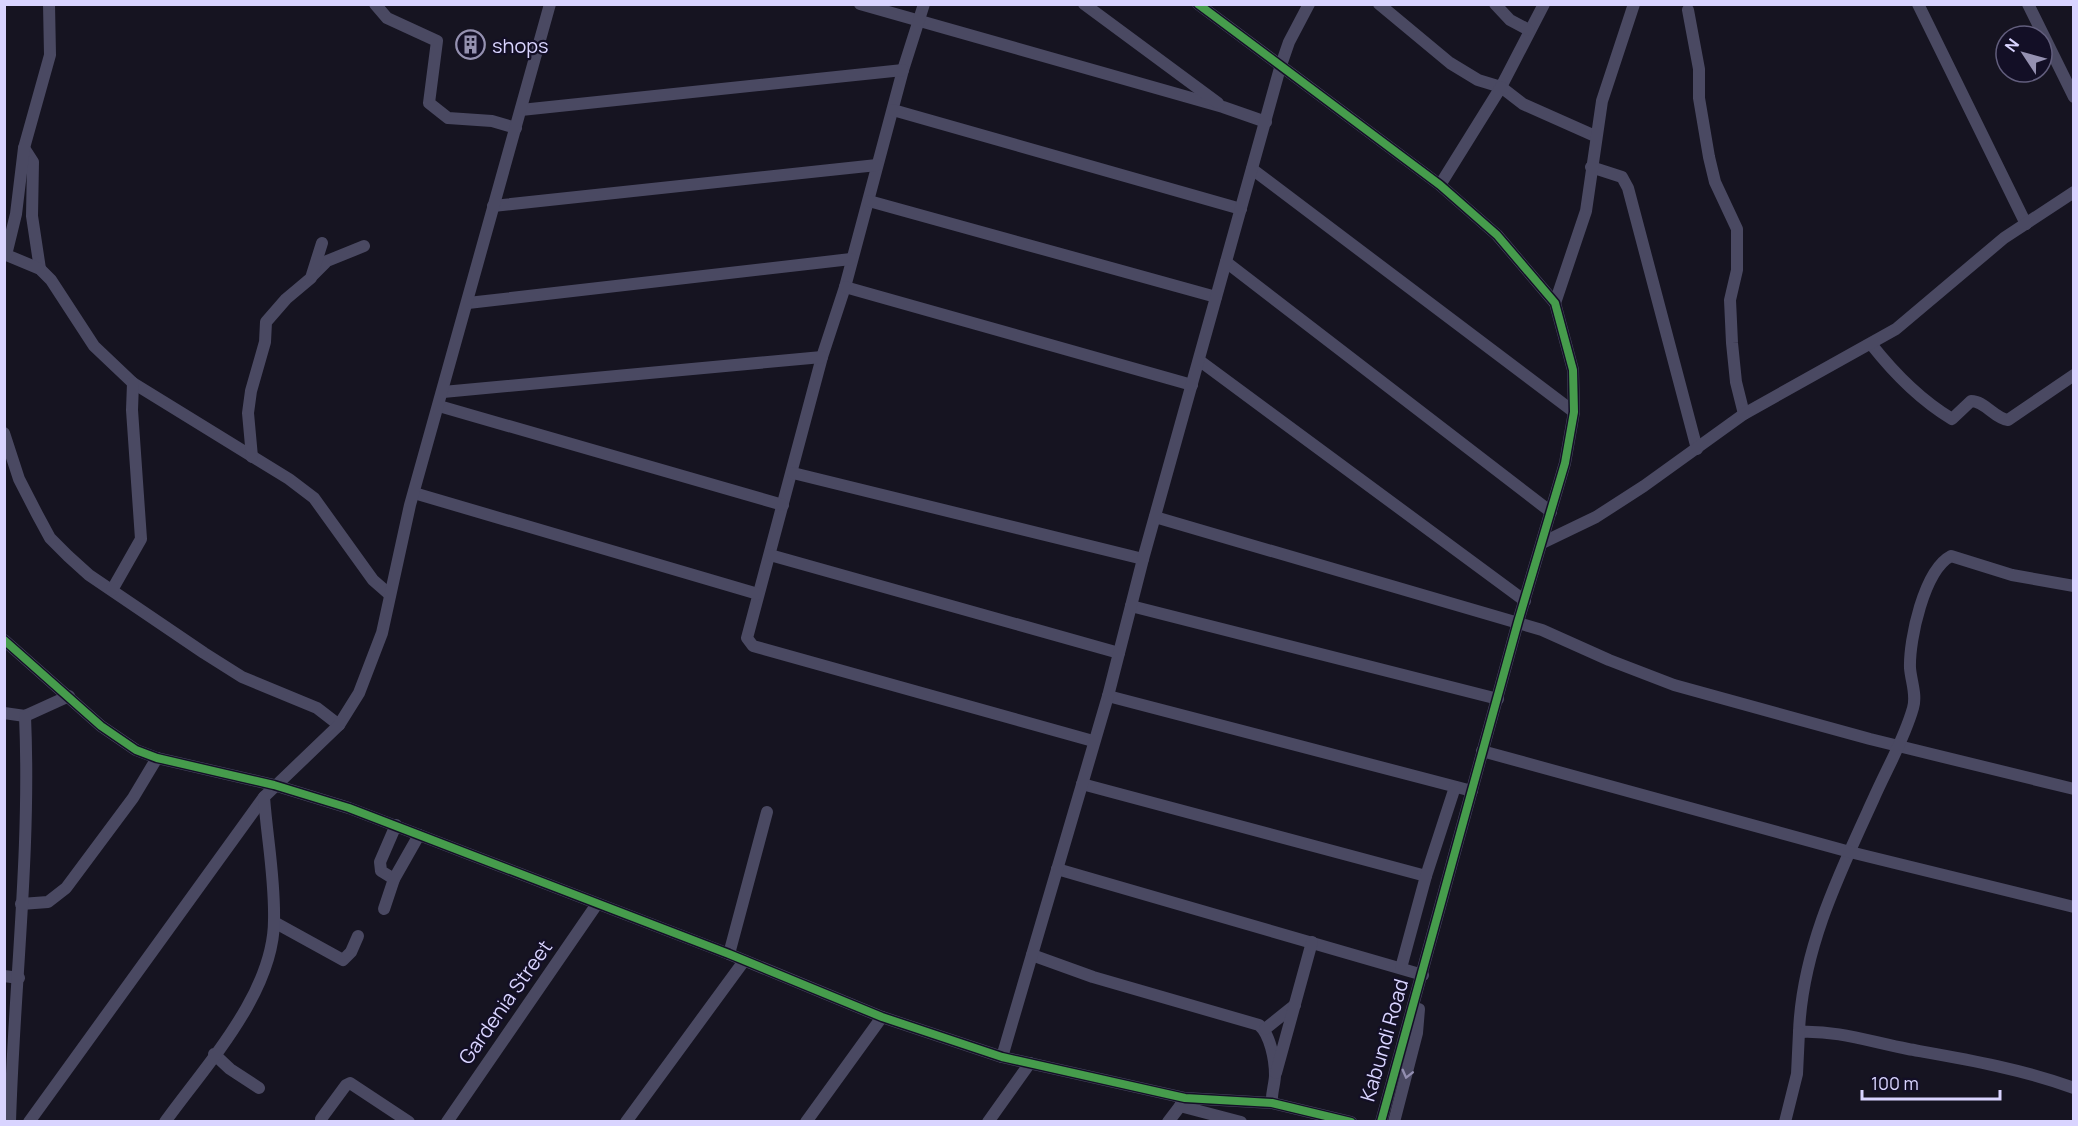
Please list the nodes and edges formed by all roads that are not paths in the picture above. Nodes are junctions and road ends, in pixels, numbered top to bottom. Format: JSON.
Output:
{"nodes":[{"id":1,"x":49,"y":4,"type":"edge"},
{"id":2,"x":375,"y":4,"type":"edge"},
{"id":3,"x":550,"y":4,"type":"edge"},
{"id":4,"x":860,"y":4,"type":"edge"},
{"id":5,"x":924,"y":4,"type":"edge"},
{"id":6,"x":1084,"y":4,"type":"edge"},
{"id":7,"x":1198,"y":4,"type":"edge"},
{"id":8,"x":1310,"y":4,"type":"edge"},
{"id":9,"x":1379,"y":4,"type":"edge"},
{"id":10,"x":1495,"y":4,"type":"edge"},
{"id":11,"x":1544,"y":4,"type":"edge"},
{"id":12,"x":1634,"y":4,"type":"edge"},
{"id":13,"x":1918,"y":4,"type":"edge"},
{"id":14,"x":2028,"y":4,"type":"edge"},
{"id":15,"x":1688,"y":10,"type":"dead end"},
{"id":16,"x":920,"y":20,"type":"junction"},
{"id":17,"x":1529,"y":30,"type":"junction"},
{"id":18,"x":1281,"y":68,"type":"junction"},
{"id":19,"x":903,"y":70,"type":"junction"},
{"id":20,"x":1501,"y":87,"type":"junction"},
{"id":21,"x":2073,"y":97,"type":"edge"},
{"id":22,"x":1223,"y":107,"type":"junction"},
{"id":23,"x":521,"y":110,"type":"junction"},
{"id":24,"x":893,"y":110,"type":"junction"},
{"id":25,"x":1266,"y":122,"type":"junction"},
{"id":26,"x":516,"y":128,"type":"junction"},
{"id":27,"x":1595,"y":136,"type":"junction"},
{"id":28,"x":24,"y":148,"type":"junction"},
{"id":29,"x":877,"y":165,"type":"junction"},
{"id":30,"x":1592,"y":168,"type":"junction"},
{"id":31,"x":1252,"y":169,"type":"junction"},
{"id":32,"x":1440,"y":185,"type":"junction"},
{"id":33,"x":2073,"y":192,"type":"edge"},
{"id":34,"x":869,"y":201,"type":"junction"},
{"id":35,"x":2061,"y":201,"type":"junction"},
{"id":36,"x":493,"y":206,"type":"junction"},
{"id":37,"x":1241,"y":209,"type":"junction"},
{"id":38,"x":2073,"y":209,"type":"edge"},
{"id":39,"x":2026,"y":224,"type":"junction"},
{"id":40,"x":322,"y":243,"type":"dead end"},
{"id":41,"x":364,"y":246,"type":"dead end"},
{"id":42,"x":5,"y":254,"type":"edge"},
{"id":43,"x":851,"y":259,"type":"junction"},
{"id":44,"x":1226,"y":262,"type":"junction"},
{"id":45,"x":40,"y":269,"type":"junction"},
{"id":46,"x":310,"y":279,"type":"junction"},
{"id":47,"x":845,"y":287,"type":"junction"},
{"id":48,"x":1216,"y":297,"type":"junction"},
{"id":49,"x":468,"y":303,"type":"junction"},
{"id":50,"x":1555,"y":303,"type":"junction"},
{"id":51,"x":1871,"y":344,"type":"junction"},
{"id":52,"x":822,"y":357,"type":"junction"},
{"id":53,"x":1200,"y":362,"type":"junction"},
{"id":54,"x":2073,"y":375,"type":"edge"},
{"id":55,"x":133,"y":383,"type":"junction"},
{"id":56,"x":1192,"y":385,"type":"junction"},
{"id":57,"x":442,"y":392,"type":"junction"},
{"id":58,"x":439,"y":406,"type":"junction"},
{"id":59,"x":1574,"y":412,"type":"junction"},
{"id":60,"x":1744,"y":414,"type":"junction"},
{"id":61,"x":4,"y":433,"type":"edge"},
{"id":62,"x":1697,"y":449,"type":"junction"},
{"id":63,"x":252,"y":457,"type":"junction"},
{"id":64,"x":793,"y":473,"type":"junction"},
{"id":65,"x":414,"y":493,"type":"junction"},
{"id":66,"x":783,"y":505,"type":"junction"},
{"id":67,"x":1551,"y":512,"type":"junction"},
{"id":68,"x":1155,"y":517,"type":"junction"},
{"id":69,"x":1544,"y":543,"type":"junction"},
{"id":70,"x":770,"y":555,"type":"junction"},
{"id":71,"x":1143,"y":559,"type":"junction"},
{"id":72,"x":2073,"y":586,"type":"edge"},
{"id":73,"x":112,"y":590,"type":"junction"},
{"id":74,"x":388,"y":594,"type":"junction"},
{"id":75,"x":758,"y":594,"type":"junction"},
{"id":76,"x":1526,"y":601,"type":"junction"},
{"id":77,"x":1131,"y":606,"type":"junction"},
{"id":78,"x":1518,"y":622,"type":"junction"},
{"id":79,"x":4,"y":640,"type":"edge"},
{"id":80,"x":1119,"y":653,"type":"junction"},
{"id":81,"x":69,"y":696,"type":"junction"},
{"id":82,"x":1108,"y":696,"type":"junction"},
{"id":83,"x":1498,"y":699,"type":"junction"},
{"id":84,"x":4,"y":713,"type":"edge"},
{"id":85,"x":25,"y":716,"type":"junction"},
{"id":86,"x":339,"y":725,"type":"junction"},
{"id":87,"x":1093,"y":741,"type":"junction"},
{"id":88,"x":1899,"y":746,"type":"junction"},
{"id":89,"x":1482,"y":751,"type":"junction"},
{"id":90,"x":157,"y":758,"type":"junction"},
{"id":91,"x":274,"y":784,"type":"junction"},
{"id":92,"x":1082,"y":784,"type":"junction"},
{"id":93,"x":1455,"y":787,"type":"junction"},
{"id":94,"x":2073,"y":789,"type":"edge"},
{"id":95,"x":1472,"y":792,"type":"junction"},
{"id":96,"x":264,"y":797,"type":"junction"},
{"id":97,"x":767,"y":813,"type":"dead end"},
{"id":98,"x":396,"y":825,"type":"junction"},
{"id":99,"x":419,"y":835,"type":"junction"},
{"id":100,"x":1850,"y":852,"type":"junction"},
{"id":101,"x":1057,"y":869,"type":"junction"},
{"id":102,"x":1426,"y":876,"type":"junction"},
{"id":103,"x":394,"y":879,"type":"junction"},
{"id":104,"x":21,"y":904,"type":"junction"},
{"id":105,"x":597,"y":904,"type":"junction"},
{"id":106,"x":2073,"y":907,"type":"edge"},
{"id":107,"x":384,"y":909,"type":"dead end"},
{"id":108,"x":274,"y":922,"type":"junction"},
{"id":109,"x":358,"y":936,"type":"dead end"},
{"id":110,"x":1312,"y":942,"type":"junction"},
{"id":111,"x":729,"y":954,"type":"junction"},
{"id":112,"x":1032,"y":955,"type":"junction"},
{"id":113,"x":744,"y":961,"type":"junction"},
{"id":114,"x":1401,"y":968,"type":"junction"},
{"id":115,"x":1423,"y":975,"type":"junction"},
{"id":116,"x":4,"y":976,"type":"edge"},
{"id":117,"x":19,"y":978,"type":"junction"},
{"id":118,"x":1295,"y":1005,"type":"junction"},
{"id":119,"x":882,"y":1017,"type":"junction"},
{"id":120,"x":1265,"y":1029,"type":"junction"},
{"id":121,"x":1799,"y":1032,"type":"junction"},
{"id":122,"x":214,"y":1054,"type":"junction"},
{"id":123,"x":1002,"y":1057,"type":"junction"},
{"id":124,"x":1030,"y":1063,"type":"junction"},
{"id":125,"x":1275,"y":1077,"type":"junction"},
{"id":126,"x":2073,"y":1088,"type":"edge"},
{"id":127,"x":260,"y":1089,"type":"dead end"},
{"id":128,"x":1183,"y":1102,"type":"junction"},
{"id":129,"x":1272,"y":1103,"type":"junction"},
{"id":130,"x":321,"y":1119,"type":"dead end"},
{"id":131,"x":1349,"y":1121,"type":"edge"},
{"id":132,"x":10,"y":1122,"type":"edge"},
{"id":133,"x":29,"y":1122,"type":"edge"},
{"id":134,"x":165,"y":1122,"type":"edge"},
{"id":135,"x":409,"y":1122,"type":"edge"},
{"id":136,"x":447,"y":1122,"type":"edge"},
{"id":137,"x":626,"y":1122,"type":"edge"},
{"id":138,"x":806,"y":1122,"type":"edge"},
{"id":139,"x":988,"y":1122,"type":"edge"},
{"id":140,"x":1168,"y":1122,"type":"edge"},
{"id":141,"x":1240,"y":1122,"type":"edge"},
{"id":142,"x":1382,"y":1122,"type":"edge"},
{"id":143,"x":1394,"y":1122,"type":"edge"},
{"id":144,"x":1785,"y":1122,"type":"edge"}],
"edges":[{"from":1,"to":28,"type":"street"},
{"from":2,"to":26,"type":"street"},
{"from":3,"to":23,"type":"street"},
{"from":4,"to":16,"type":"street"},
{"from":5,"to":16,"type":"street"},
{"from":6,"to":22,"type":"street"},
{"from":7,"to":18,"type":"street"},
{"from":8,"to":18,"type":"street"},
{"from":9,"to":20,"type":"street"},
{"from":10,"to":17,"type":"street"},
{"from":11,"to":17,"type":"street"},
{"from":12,"to":27,"type":"street"},
{"from":13,"to":39,"type":"street"},
{"from":14,"to":21,"type":"street"},
{"from":15,"to":60,"type":"street"},
{"from":16,"to":19,"type":"street"},
{"from":16,"to":22,"type":"street"},
{"from":17,"to":20,"type":"street"},
{"from":18,"to":25,"type":"street"},
{"from":18,"to":32,"type":"street"},
{"from":19,"to":23,"type":"street"},
{"from":19,"to":24,"type":"street"},
{"from":20,"to":27,"type":"street"},
{"from":20,"to":32,"type":"street"},
{"from":22,"to":25,"type":"street"},
{"from":23,"to":26,"type":"street"},
{"from":24,"to":29,"type":"street"},
{"from":24,"to":37,"type":"street"},
{"from":25,"to":31,"type":"street"},
{"from":26,"to":36,"type":"street"},
{"from":27,"to":30,"type":"street"},
{"from":28,"to":42,"type":"street"},
{"from":28,"to":45,"type":"street"},
{"from":29,"to":34,"type":"street"},
{"from":29,"to":36,"type":"street"},
{"from":30,"to":50,"type":"street"},
{"from":30,"to":62,"type":"street"},
{"from":31,"to":37,"type":"street"},
{"from":31,"to":59,"type":"street"},
{"from":32,"to":50,"type":"street"},
{"from":33,"to":35,"type":"street"},
{"from":34,"to":43,"type":"street"},
{"from":34,"to":48,"type":"street"},
{"from":35,"to":38,"type":"street"},
{"from":35,"to":39,"type":"street"},
{"from":36,"to":49,"type":"street"},
{"from":37,"to":44,"type":"street"},
{"from":39,"to":51,"type":"street"},
{"from":40,"to":46,"type":"street"},
{"from":41,"to":46,"type":"street"},
{"from":42,"to":45,"type":"street"},
{"from":43,"to":47,"type":"street"},
{"from":43,"to":49,"type":"street"},
{"from":44,"to":48,"type":"street"},
{"from":44,"to":67,"type":"street"},
{"from":45,"to":55,"type":"street"},
{"from":46,"to":63,"type":"street"},
{"from":47,"to":52,"type":"street"},
{"from":47,"to":56,"type":"street"},
{"from":48,"to":53,"type":"street"},
{"from":49,"to":57,"type":"street"},
{"from":50,"to":59,"type":"street"},
{"from":51,"to":54,"type":"street"},
{"from":51,"to":60,"type":"street"},
{"from":52,"to":57,"type":"street"},
{"from":52,"to":64,"type":"street"},
{"from":53,"to":56,"type":"street"},
{"from":53,"to":76,"type":"street"},
{"from":55,"to":63,"type":"street"},
{"from":55,"to":73,"type":"street"},
{"from":56,"to":68,"type":"street"},
{"from":57,"to":58,"type":"street"},
{"from":58,"to":65,"type":"street"},
{"from":58,"to":66,"type":"street"},
{"from":59,"to":67,"type":"street"},
{"from":60,"to":62,"type":"street"},
{"from":61,"to":73,"type":"street"},
{"from":62,"to":69,"type":"street"},
{"from":63,"to":74,"type":"street"},
{"from":64,"to":66,"type":"street"},
{"from":64,"to":71,"type":"street"},
{"from":65,"to":74,"type":"street"},
{"from":65,"to":75,"type":"street"},
{"from":66,"to":70,"type":"street"},
{"from":67,"to":69,"type":"street"},
{"from":68,"to":71,"type":"street"},
{"from":68,"to":78,"type":"street"},
{"from":69,"to":76,"type":"street"},
{"from":70,"to":75,"type":"street"},
{"from":70,"to":80,"type":"street"},
{"from":71,"to":77,"type":"street"},
{"from":72,"to":88,"type":"street"},
{"from":73,"to":86,"type":"street"},
{"from":74,"to":86,"type":"street"},
{"from":75,"to":87,"type":"street"},
{"from":76,"to":78,"type":"street"},
{"from":77,"to":80,"type":"street"},
{"from":77,"to":83,"type":"street"},
{"from":78,"to":83,"type":"street"},
{"from":78,"to":88,"type":"street"},
{"from":79,"to":81,"type":"street"},
{"from":80,"to":82,"type":"street"},
{"from":81,"to":85,"type":"street"},
{"from":81,"to":90,"type":"street"},
{"from":82,"to":87,"type":"street"},
{"from":82,"to":93,"type":"street"},
{"from":83,"to":89,"type":"street"},
{"from":84,"to":85,"type":"street"},
{"from":85,"to":104,"type":"street"},
{"from":86,"to":91,"type":"street"},
{"from":87,"to":92,"type":"street"},
{"from":88,"to":94,"type":"street"},
{"from":88,"to":100,"type":"street"},
{"from":89,"to":95,"type":"street"},
{"from":89,"to":100,"type":"street"},
{"from":90,"to":91,"type":"street"},
{"from":90,"to":104,"type":"street"},
{"from":91,"to":96,"type":"street"},
{"from":91,"to":98,"type":"street"},
{"from":92,"to":101,"type":"street"},
{"from":92,"to":102,"type":"street"},
{"from":93,"to":95,"type":"street"},
{"from":93,"to":102,"type":"street"},
{"from":95,"to":115,"type":"street"},
{"from":96,"to":108,"type":"street"},
{"from":96,"to":133,"type":"street"},
{"from":97,"to":111,"type":"street"},
{"from":98,"to":99,"type":"street"},
{"from":98,"to":103,"type":"street"},
{"from":99,"to":103,"type":"street"},
{"from":99,"to":105,"type":"street"},
{"from":100,"to":106,"type":"street"},
{"from":100,"to":121,"type":"street"},
{"from":101,"to":110,"type":"street"},
{"from":101,"to":112,"type":"street"},
{"from":102,"to":114,"type":"street"},
{"from":103,"to":107,"type":"street"},
{"from":104,"to":117,"type":"street"},
{"from":105,"to":111,"type":"street"},
{"from":105,"to":136,"type":"street","name":"Gardenia Street"},
{"from":108,"to":109,"type":"street"},
{"from":108,"to":122,"type":"street"},
{"from":110,"to":114,"type":"street"},
{"from":110,"to":118,"type":"street"},
{"from":111,"to":113,"type":"street"},
{"from":112,"to":120,"type":"street"},
{"from":112,"to":123,"type":"street"},
{"from":113,"to":119,"type":"street"},
{"from":113,"to":137,"type":"street"},
{"from":114,"to":115,"type":"street"},
{"from":115,"to":142,"type":"street","name":"Kabundi Road"},
{"from":115,"to":143,"type":"street","name":"Kabundi Road","one_way":true},
{"from":116,"to":117,"type":"street"},
{"from":117,"to":132,"type":"street"},
{"from":118,"to":120,"type":"street"},
{"from":118,"to":125,"type":"street"},
{"from":119,"to":123,"type":"street"},
{"from":119,"to":138,"type":"street"},
{"from":120,"to":125,"type":"street"},
{"from":121,"to":126,"type":"street"},
{"from":121,"to":144,"type":"street"},
{"from":122,"to":127,"type":"street"},
{"from":122,"to":134,"type":"street"},
{"from":123,"to":124,"type":"street"},
{"from":124,"to":128,"type":"street"},
{"from":124,"to":139,"type":"street"},
{"from":125,"to":129,"type":"street"},
{"from":128,"to":129,"type":"street"},
{"from":128,"to":140,"type":"street"},
{"from":128,"to":141,"type":"street"},
{"from":129,"to":131,"type":"street"},
{"from":130,"to":135,"type":"street"}]}
